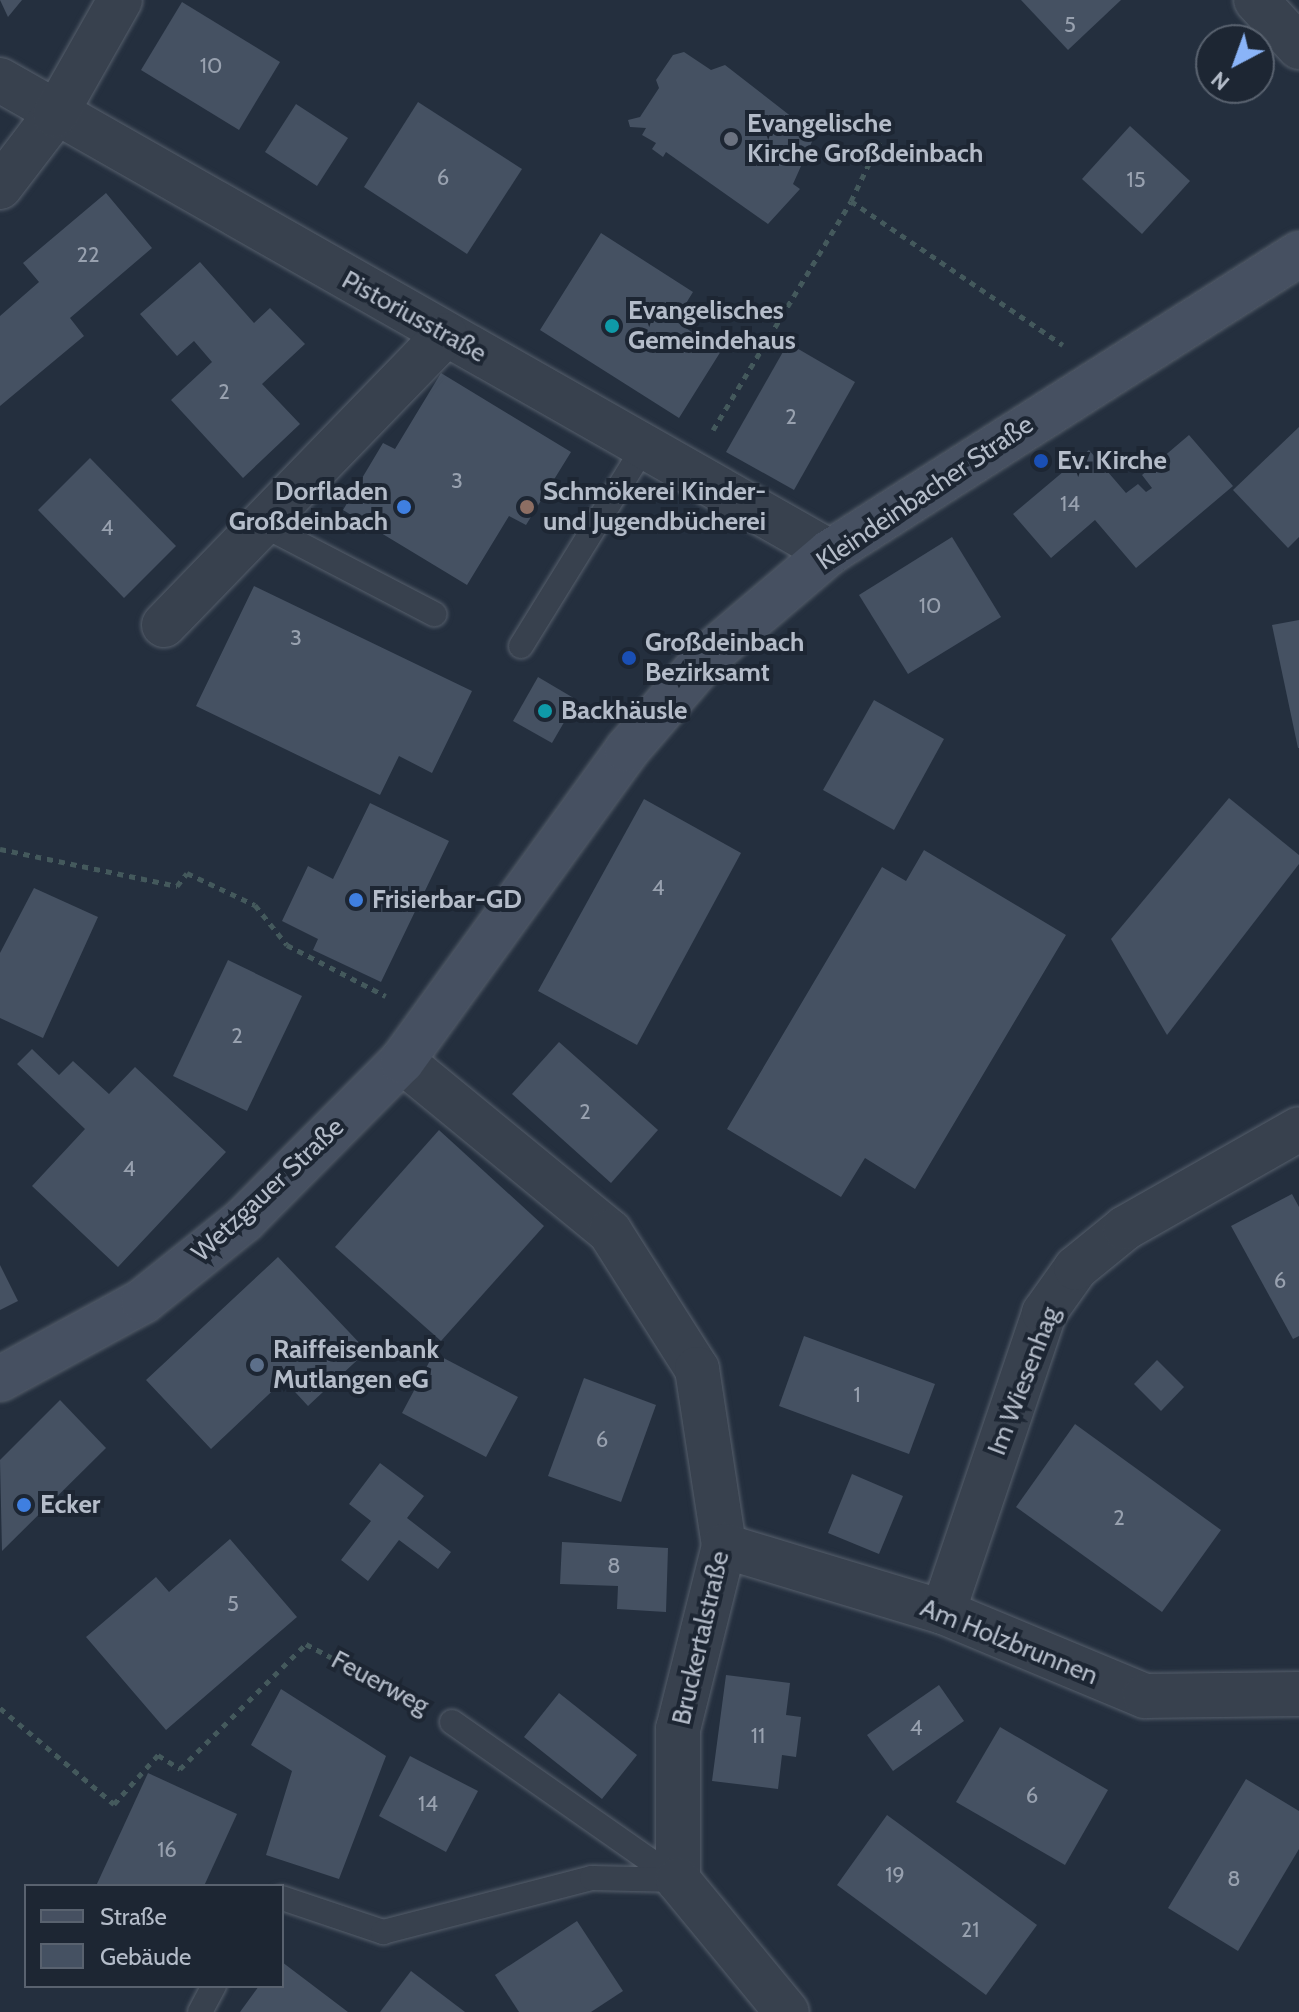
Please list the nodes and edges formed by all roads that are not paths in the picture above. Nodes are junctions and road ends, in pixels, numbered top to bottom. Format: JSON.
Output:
{"nodes":[{"id":1,"x":120,"y":0,"type":"edge"},
{"id":2,"x":1256,"y":0,"type":"edge"},
{"id":3,"x":1299,"y":47,"type":"edge"},
{"id":4,"x":0,"y":80,"type":"edge"},
{"id":5,"x":55,"y":115,"type":"junction"},
{"id":6,"x":0,"y":187,"type":"edge"},
{"id":7,"x":1299,"y":254,"type":"edge"},
{"id":8,"x":445,"y":335,"type":"junction"},
{"id":9,"x":644,"y":447,"type":"junction"},
{"id":10,"x":265,"y":526,"type":"junction"},
{"id":11,"x":830,"y":552,"type":"junction"},
{"id":12,"x":434,"y":614,"type":"dead end"},
{"id":13,"x":164,"y":625,"type":"dead end"},
{"id":14,"x":521,"y":646,"type":"dead end"},
{"id":15,"x":402,"y":1061,"type":"junction"},
{"id":16,"x":1299,"y":1129,"type":"edge"},
{"id":17,"x":0,"y":1379,"type":"edge"},
{"id":18,"x":724,"y":1546,"type":"junction"},
{"id":19,"x":943,"y":1612,"type":"junction"},
{"id":20,"x":1299,"y":1694,"type":"edge"},
{"id":21,"x":452,"y":1722,"type":"road end"},
{"id":22,"x":678,"y":1880,"type":"junction"},
{"id":23,"x":284,"y":1899,"type":"edge"},
{"id":24,"x":213,"y":1988,"type":"edge"},
{"id":25,"x":200,"y":2012,"type":"edge"},
{"id":26,"x":787,"y":2012,"type":"edge"}],
"edges":[{"from":1,"to":5,"type":"street"},
{"from":2,"to":3,"type":"street"},
{"from":4,"to":5,"type":"street","name":"Pistoriusstraße"},
{"from":5,"to":6,"type":"street"},
{"from":5,"to":8,"type":"street","name":"Pistoriusstraße"},
{"from":7,"to":11,"type":"street","name":"Kleindeinbacher Straße"},
{"from":8,"to":9,"type":"street","name":"Pistoriusstraße"},
{"from":8,"to":10,"type":"street"},
{"from":9,"to":11,"type":"street","name":"Pistoriusstraße"},
{"from":9,"to":14,"type":"lane"},
{"from":10,"to":12,"type":"lane"},
{"from":10,"to":13,"type":"street"},
{"from":11,"to":15,"type":"street","name":"Kleindeinbacher Straße"},
{"from":15,"to":17,"type":"street","name":"Wetzgauer Straße"},
{"from":15,"to":18,"type":"street","name":"Bruckertalstraße"},
{"from":16,"to":19,"type":"street","name":"Im Wiesenhag"},
{"from":18,"to":19,"type":"street","name":"Am Holzbrunnen"},
{"from":18,"to":22,"type":"street","name":"Bruckertalstraße"},
{"from":19,"to":20,"type":"street","name":"Am Holzbrunnen"},
{"from":21,"to":22,"type":"lane","name":"Feuerweg"},
{"from":22,"to":23,"type":"lane"},
{"from":22,"to":26,"type":"street"},
{"from":24,"to":25,"type":"lane"}]}
